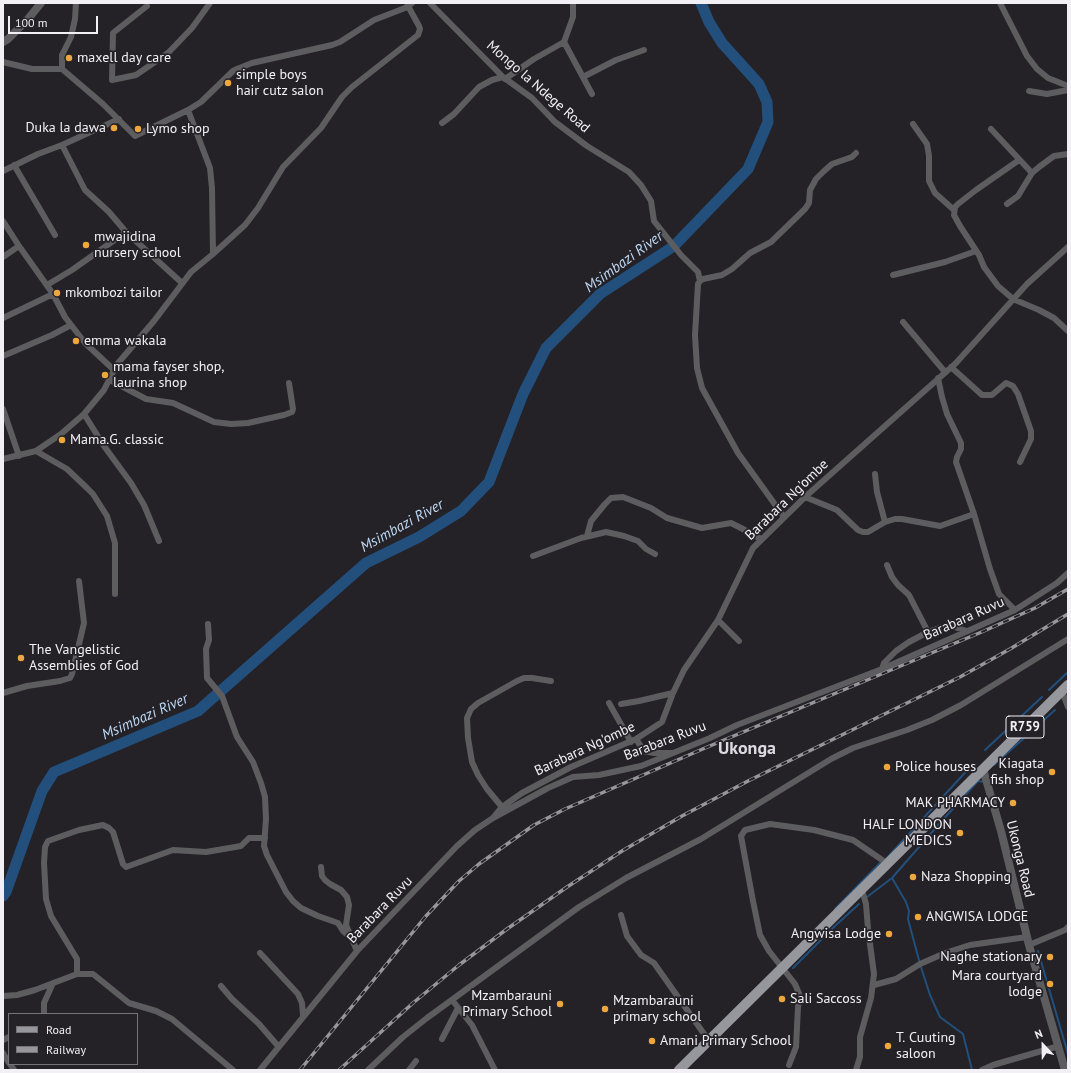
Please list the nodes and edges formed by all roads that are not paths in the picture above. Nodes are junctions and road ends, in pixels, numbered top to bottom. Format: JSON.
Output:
{"nodes":[{"id":1,"x":41,"y":3,"type":"edge"},
{"id":2,"x":76,"y":3,"type":"edge"},
{"id":3,"x":210,"y":3,"type":"edge"},
{"id":4,"x":430,"y":3,"type":"edge"},
{"id":5,"x":573,"y":3,"type":"edge"},
{"id":6,"x":1000,"y":3,"type":"edge"},
{"id":7,"x":1005,"y":3,"type":"edge"},
{"id":8,"x":410,"y":4,"type":"edge"},
{"id":9,"x":147,"y":6,"type":"dead end"},
{"id":10,"x":1004,"y":12,"type":"junction"},
{"id":11,"x":3,"y":42,"type":"edge"},
{"id":12,"x":564,"y":42,"type":"junction"},
{"id":13,"x":644,"y":50,"type":"dead end"},
{"id":14,"x":3,"y":62,"type":"edge"},
{"id":15,"x":62,"y":69,"type":"junction"},
{"id":16,"x":583,"y":77,"type":"junction"},
{"id":17,"x":504,"y":78,"type":"junction"},
{"id":18,"x":1068,"y":86,"type":"edge"},
{"id":19,"x":1068,"y":90,"type":"edge"},
{"id":20,"x":1029,"y":91,"type":"dead end"},
{"id":21,"x":592,"y":94,"type":"dead end"},
{"id":22,"x":188,"y":110,"type":"junction"},
{"id":23,"x":119,"y":119,"type":"junction"},
{"id":24,"x":442,"y":123,"type":"dead end"},
{"id":25,"x":913,"y":124,"type":"dead end"},
{"id":26,"x":991,"y":129,"type":"dead end"},
{"id":27,"x":62,"y":145,"type":"junction"},
{"id":28,"x":856,"y":152,"type":"dead end"},
{"id":29,"x":1068,"y":154,"type":"edge"},
{"id":30,"x":1019,"y":160,"type":"junction"},
{"id":31,"x":14,"y":165,"type":"junction"},
{"id":32,"x":3,"y":171,"type":"edge"},
{"id":33,"x":1032,"y":173,"type":"junction"},
{"id":34,"x":1007,"y":204,"type":"dead end"},
{"id":35,"x":954,"y":210,"type":"junction"},
{"id":36,"x":3,"y":221,"type":"edge"},
{"id":37,"x":126,"y":232,"type":"junction"},
{"id":38,"x":55,"y":235,"type":"dead end"},
{"id":39,"x":19,"y":246,"type":"junction"},
{"id":40,"x":1068,"y":248,"type":"edge"},
{"id":41,"x":976,"y":251,"type":"junction"},
{"id":42,"x":213,"y":254,"type":"junction"},
{"id":43,"x":3,"y":257,"type":"edge"},
{"id":44,"x":893,"y":275,"type":"dead end"},
{"id":45,"x":700,"y":281,"type":"junction"},
{"id":46,"x":182,"y":283,"type":"junction"},
{"id":47,"x":47,"y":285,"type":"junction"},
{"id":48,"x":53,"y":294,"type":"junction"},
{"id":49,"x":1013,"y":299,"type":"junction"},
{"id":50,"x":3,"y":318,"type":"edge"},
{"id":51,"x":903,"y":322,"type":"dead end"},
{"id":52,"x":71,"y":325,"type":"junction"},
{"id":53,"x":1068,"y":331,"type":"edge"},
{"id":54,"x":3,"y":356,"type":"edge"},
{"id":55,"x":951,"y":367,"type":"junction"},
{"id":56,"x":113,"y":368,"type":"junction"},
{"id":57,"x":945,"y":372,"type":"junction"},
{"id":58,"x":938,"y":378,"type":"junction"},
{"id":59,"x":110,"y":380,"type":"junction"},
{"id":60,"x":289,"y":383,"type":"dead end"},
{"id":61,"x":3,"y":409,"type":"edge"},
{"id":62,"x":84,"y":414,"type":"junction"},
{"id":63,"x":36,"y":451,"type":"junction"},
{"id":64,"x":19,"y":456,"type":"junction"},
{"id":65,"x":3,"y":459,"type":"edge"},
{"id":66,"x":1020,"y":462,"type":"dead end"},
{"id":67,"x":875,"y":474,"type":"dead end"},
{"id":68,"x":805,"y":497,"type":"junction"},
{"id":69,"x":974,"y":514,"type":"junction"},
{"id":70,"x":784,"y":517,"type":"junction"},
{"id":71,"x":885,"y":522,"type":"junction"},
{"id":72,"x":587,"y":536,"type":"junction"},
{"id":73,"x":159,"y":540,"type":"dead end"},
{"id":74,"x":762,"y":540,"type":"junction"},
{"id":75,"x":656,"y":554,"type":"dead end"},
{"id":76,"x":533,"y":556,"type":"dead end"},
{"id":77,"x":887,"y":565,"type":"dead end"},
{"id":78,"x":1068,"y":573,"type":"edge"},
{"id":79,"x":78,"y":581,"type":"dead end"},
{"id":80,"x":115,"y":594,"type":"dead end"},
{"id":81,"x":1015,"y":610,"type":"junction"},
{"id":82,"x":718,"y":620,"type":"junction"},
{"id":83,"x":208,"y":624,"type":"dead end"},
{"id":84,"x":928,"y":632,"type":"junction"},
{"id":85,"x":967,"y":632,"type":"junction"},
{"id":86,"x":1068,"y":638,"type":"edge"},
{"id":87,"x":739,"y":641,"type":"dead end"},
{"id":88,"x":882,"y":669,"type":"junction"},
{"id":89,"x":551,"y":681,"type":"dead end"},
{"id":90,"x":1065,"y":688,"type":"edge"},
{"id":91,"x":3,"y":693,"type":"edge"},
{"id":92,"x":673,"y":693,"type":"junction"},
{"id":93,"x":609,"y":703,"type":"dead end"},
{"id":94,"x":621,"y":704,"type":"dead end"},
{"id":95,"x":1068,"y":706,"type":"edge"},
{"id":96,"x":634,"y":740,"type":"junction"},
{"id":97,"x":674,"y":753,"type":"junction"},
{"id":98,"x":983,"y":769,"type":"junction"},
{"id":99,"x":502,"y":807,"type":"junction"},
{"id":100,"x":493,"y":818,"type":"junction"},
{"id":101,"x":265,"y":838,"type":"junction"},
{"id":102,"x":888,"y":864,"type":"junction"},
{"id":103,"x":321,"y":867,"type":"dead end"},
{"id":104,"x":862,"y":890,"type":"junction"},
{"id":105,"x":621,"y":915,"type":"dead end"},
{"id":106,"x":1068,"y":927,"type":"edge"},
{"id":107,"x":351,"y":938,"type":"junction"},
{"id":108,"x":1028,"y":941,"type":"junction"},
{"id":109,"x":357,"y":951,"type":"junction"},
{"id":110,"x":260,"y":953,"type":"dead end"},
{"id":111,"x":782,"y":968,"type":"junction"},
{"id":112,"x":77,"y":974,"type":"junction"},
{"id":113,"x":53,"y":983,"type":"junction"},
{"id":114,"x":874,"y":985,"type":"junction"},
{"id":115,"x":221,"y":986,"type":"dead end"},
{"id":116,"x":3,"y":996,"type":"edge"},
{"id":117,"x":452,"y":1000,"type":"junction"},
{"id":118,"x":458,"y":1008,"type":"junction"},
{"id":119,"x":44,"y":1013,"type":"edge"},
{"id":120,"x":303,"y":1015,"type":"junction"},
{"id":121,"x":442,"y":1039,"type":"dead end"},
{"id":122,"x":709,"y":1041,"type":"junction"},
{"id":123,"x":278,"y":1046,"type":"junction"},
{"id":124,"x":1059,"y":1046,"type":"junction"},
{"id":125,"x":416,"y":1061,"type":"dead end"},
{"id":126,"x":789,"y":1065,"type":"dead end"},
{"id":127,"x":233,"y":1070,"type":"edge"},
{"id":128,"x":260,"y":1070,"type":"edge"},
{"id":129,"x":368,"y":1070,"type":"edge"},
{"id":130,"x":409,"y":1070,"type":"edge"},
{"id":131,"x":496,"y":1070,"type":"edge"},
{"id":132,"x":679,"y":1070,"type":"edge"},
{"id":133,"x":856,"y":1070,"type":"edge"},
{"id":134,"x":982,"y":1070,"type":"edge"},
{"id":135,"x":1066,"y":1070,"type":"edge"}],
"edges":[{"from":1,"to":11,"type":"street"},
{"from":2,"to":15,"type":"street"},
{"from":3,"to":9,"type":"street"},
{"from":4,"to":17,"type":"street","name":"Mongo la Ndege Road"},
{"from":5,"to":12,"type":"street"},
{"from":6,"to":10,"type":"street"},
{"from":7,"to":10,"type":"street"},
{"from":8,"to":22,"type":"street"},
{"from":8,"to":42,"type":"street"},
{"from":10,"to":18,"type":"street"},
{"from":12,"to":16,"type":"street"},
{"from":12,"to":17,"type":"street"},
{"from":13,"to":16,"type":"street"},
{"from":14,"to":15,"type":"street"},
{"from":15,"to":23,"type":"street"},
{"from":16,"to":21,"type":"street"},
{"from":17,"to":24,"type":"street"},
{"from":17,"to":45,"type":"street","name":"Mongo la Ndege Road"},
{"from":19,"to":20,"type":"street"},
{"from":22,"to":23,"type":"street"},
{"from":22,"to":42,"type":"street"},
{"from":23,"to":27,"type":"street"},
{"from":25,"to":35,"type":"street"},
{"from":26,"to":30,"type":"street"},
{"from":27,"to":31,"type":"street"},
{"from":27,"to":37,"type":"street"},
{"from":28,"to":45,"type":"street"},
{"from":29,"to":33,"type":"street"},
{"from":30,"to":33,"type":"street"},
{"from":30,"to":35,"type":"street"},
{"from":31,"to":32,"type":"street"},
{"from":31,"to":38,"type":"street"},
{"from":33,"to":34,"type":"street"},
{"from":35,"to":41,"type":"street"},
{"from":36,"to":39,"type":"street"},
{"from":37,"to":46,"type":"street"},
{"from":37,"to":47,"type":"street"},
{"from":39,"to":43,"type":"street"},
{"from":39,"to":47,"type":"street"},
{"from":40,"to":49,"type":"street","name":"Barabara Ng'ombe"},
{"from":41,"to":44,"type":"street"},
{"from":41,"to":49,"type":"street"},
{"from":42,"to":46,"type":"street"},
{"from":45,"to":70,"type":"street"},
{"from":46,"to":56,"type":"street"},
{"from":47,"to":48,"type":"street"},
{"from":48,"to":50,"type":"street"},
{"from":48,"to":52,"type":"street"},
{"from":49,"to":53,"type":"street"},
{"from":49,"to":55,"type":"street","name":"Barabara Ng'ombe"},
{"from":51,"to":57,"type":"street"},
{"from":52,"to":54,"type":"street"},
{"from":52,"to":56,"type":"street"},
{"from":55,"to":57,"type":"street","name":"Barabara Ng'ombe"},
{"from":55,"to":66,"type":"street"},
{"from":56,"to":59,"type":"street"},
{"from":57,"to":58,"type":"street","name":"Barabara Ng'ombe"},
{"from":58,"to":68,"type":"street","name":"Barabara Ng'ombe"},
{"from":58,"to":69,"type":"street"},
{"from":59,"to":60,"type":"street"},
{"from":59,"to":62,"type":"street"},
{"from":61,"to":64,"type":"street"},
{"from":62,"to":63,"type":"street"},
{"from":62,"to":73,"type":"street"},
{"from":63,"to":64,"type":"street"},
{"from":63,"to":80,"type":"street"},
{"from":64,"to":65,"type":"street"},
{"from":67,"to":71,"type":"street"},
{"from":68,"to":70,"type":"street","name":"Barabara Ng'ombe"},
{"from":68,"to":71,"type":"street"},
{"from":69,"to":71,"type":"street"},
{"from":69,"to":81,"type":"street"},
{"from":70,"to":74,"type":"street","name":"Barabara Ng'ombe"},
{"from":72,"to":74,"type":"street"},
{"from":72,"to":75,"type":"street"},
{"from":72,"to":76,"type":"street"},
{"from":74,"to":82,"type":"street","name":"Barabara Ng'ombe"},
{"from":77,"to":84,"type":"street"},
{"from":78,"to":81,"type":"street","name":"Barabara Ruvu"},
{"from":79,"to":91,"type":"street"},
{"from":81,"to":85,"type":"street","name":"Barabara Ruvu"},
{"from":82,"to":87,"type":"street"},
{"from":82,"to":92,"type":"street","name":"Barabara Ng'ombe"},
{"from":83,"to":101,"type":"street"},
{"from":84,"to":85,"type":"street"},
{"from":84,"to":88,"type":"street"},
{"from":85,"to":88,"type":"street","name":"Barabara Ruvu"},
{"from":86,"to":117,"type":"street"},
{"from":88,"to":97,"type":"street","name":"Barabara Ruvu"},
{"from":89,"to":99,"type":"street"},
{"from":90,"to":95,"type":"street"},
{"from":90,"to":98,"type":"main road","number":"R759"},
{"from":92,"to":94,"type":"street"},
{"from":92,"to":96,"type":"street","name":"Barabara Ng'ombe"},
{"from":93,"to":96,"type":"street"},
{"from":96,"to":97,"type":"street"},
{"from":96,"to":99,"type":"street","name":"Barabara Ng'ombe"},
{"from":97,"to":100,"type":"street","name":"Barabara Ruvu"},
{"from":98,"to":102,"type":"main road","number":"R759"},
{"from":98,"to":108,"type":"street","name":"Ukonga Road"},
{"from":99,"to":100,"type":"street","name":"Barabara Ng'ombe"},
{"from":100,"to":109,"type":"street","name":"Barabara Ruvu"},
{"from":101,"to":107,"type":"street"},
{"from":101,"to":112,"type":"street"},
{"from":102,"to":104,"type":"main road","number":"R759"},
{"from":102,"to":111,"type":"street"},
{"from":103,"to":107,"type":"street"},
{"from":104,"to":111,"type":"main road","number":"R759"},
{"from":104,"to":114,"type":"street"},
{"from":105,"to":122,"type":"street"},
{"from":106,"to":108,"type":"street"},
{"from":107,"to":109,"type":"street"},
{"from":108,"to":114,"type":"street"},
{"from":108,"to":124,"type":"street","name":"Ukonga Road"},
{"from":109,"to":120,"type":"street","name":"Barabara Ruvu"},
{"from":110,"to":120,"type":"street"},
{"from":111,"to":122,"type":"main road","number":"R759"},
{"from":111,"to":126,"type":"street"},
{"from":112,"to":113,"type":"street"},
{"from":112,"to":127,"type":"street"},
{"from":113,"to":116,"type":"street"},
{"from":113,"to":119,"type":"street"},
{"from":114,"to":133,"type":"street"},
{"from":115,"to":123,"type":"street"},
{"from":117,"to":118,"type":"street"},
{"from":117,"to":129,"type":"street"},
{"from":118,"to":121,"type":"street"},
{"from":118,"to":131,"type":"street"},
{"from":120,"to":123,"type":"street","name":"Barabara Ruvu"},
{"from":122,"to":132,"type":"main road","number":"R759"},
{"from":123,"to":128,"type":"street","name":"Barabara Ruvu"},
{"from":124,"to":134,"type":"street"},
{"from":124,"to":135,"type":"street","name":"Ukonga Road"},
{"from":125,"to":130,"type":"street"}]}
